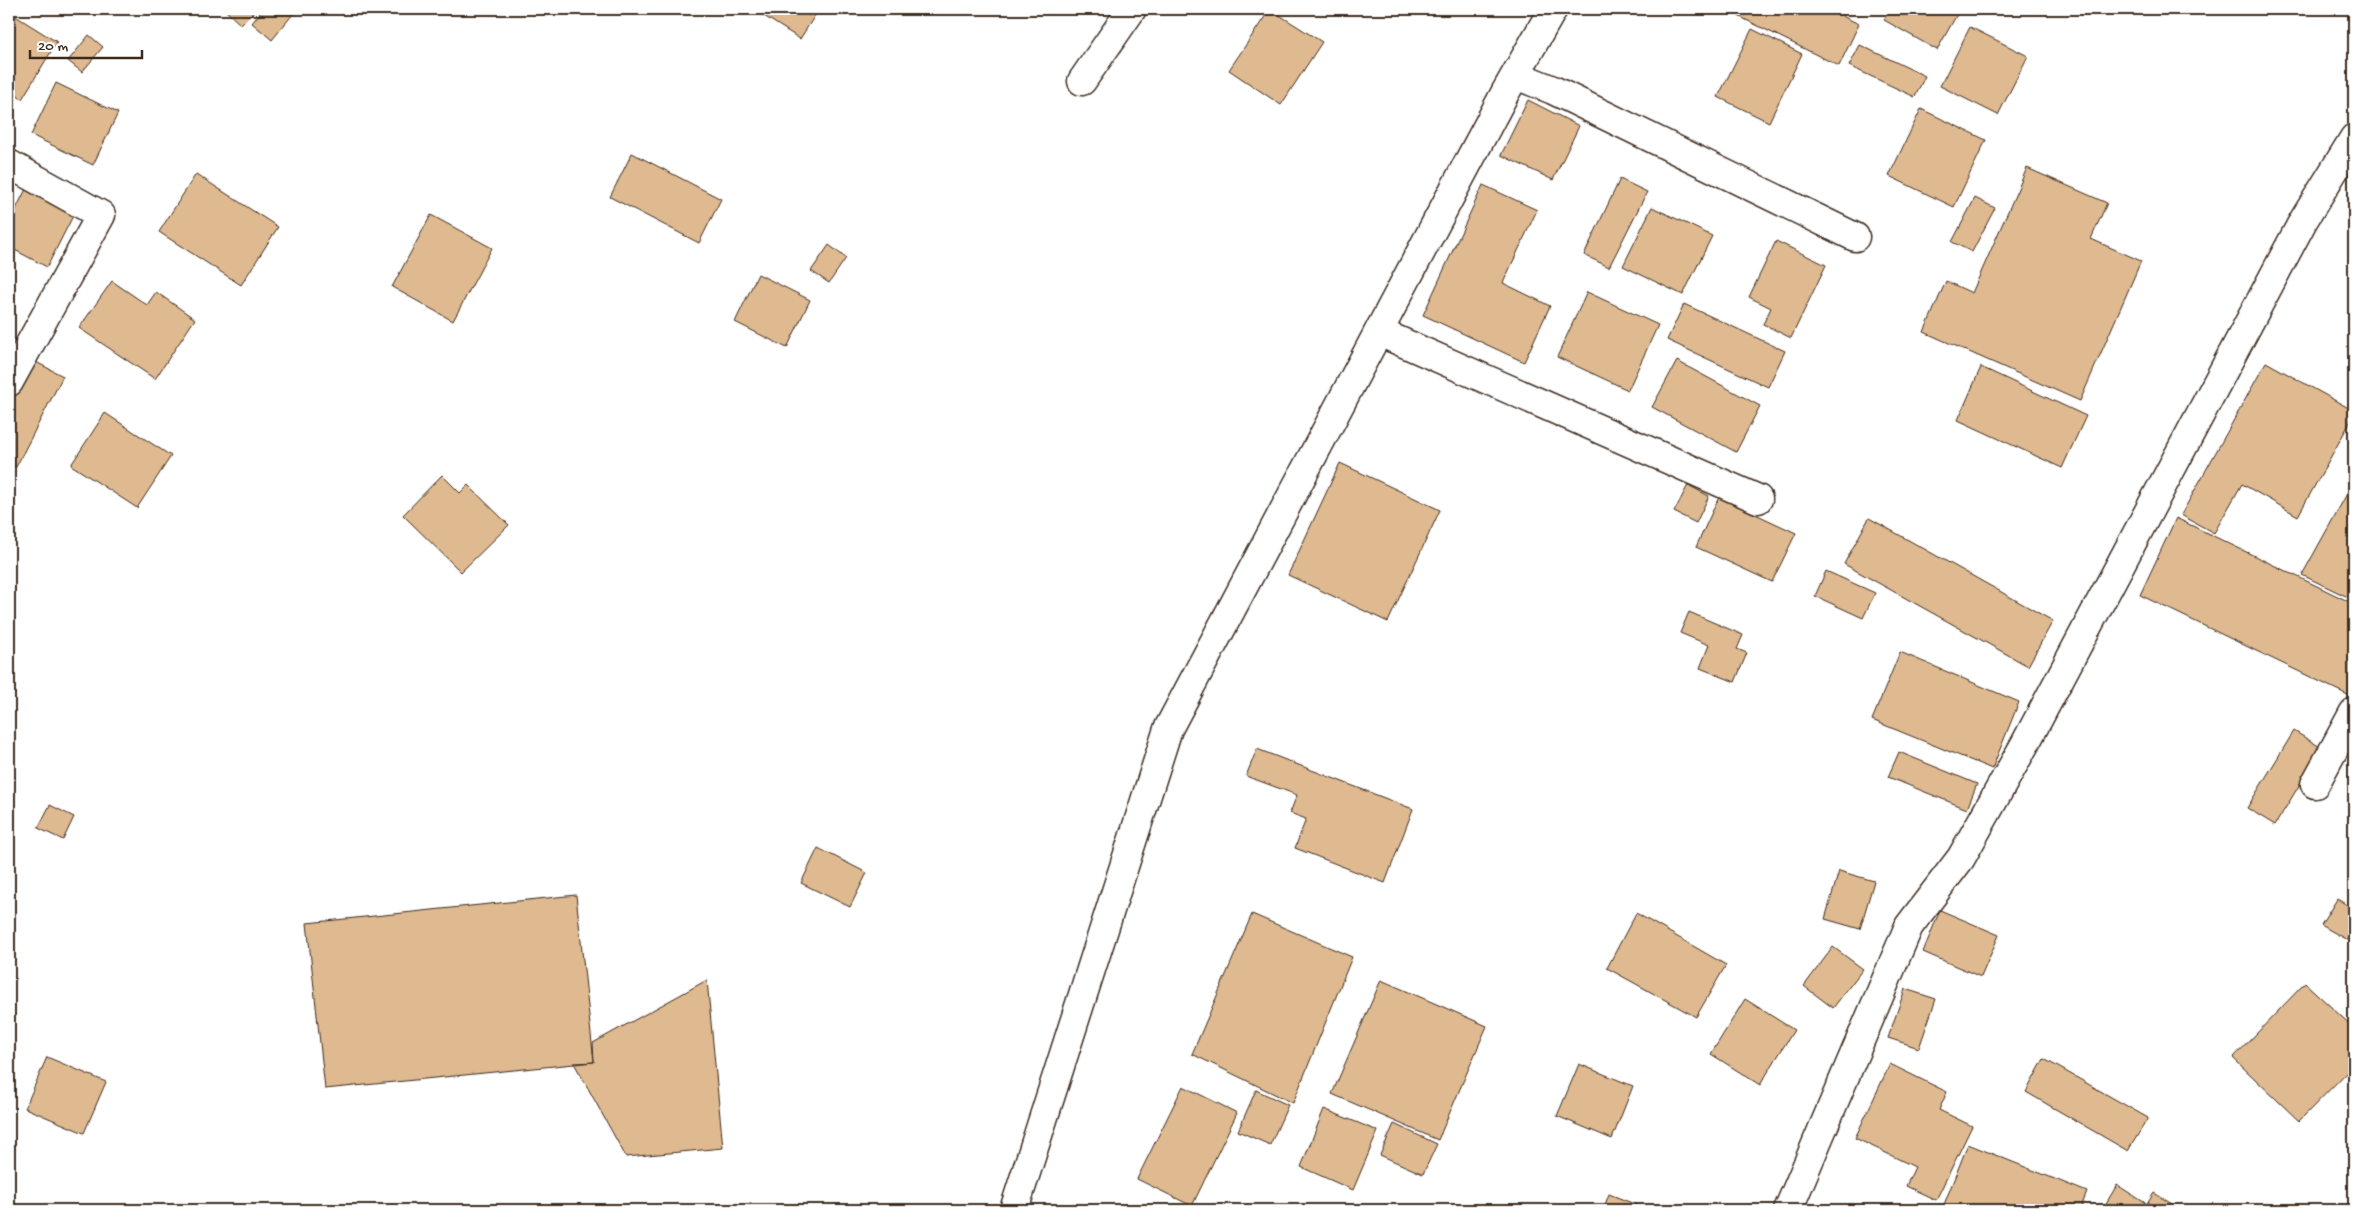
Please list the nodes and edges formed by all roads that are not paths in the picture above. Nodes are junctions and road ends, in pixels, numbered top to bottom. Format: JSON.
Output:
{"nodes":[{"id":1,"x":1132,"y":9,"type":"edge"},
{"id":2,"x":1553,"y":9,"type":"edge"},
{"id":3,"x":1516,"y":75,"type":"junction"},
{"id":4,"x":1082,"y":81,"type":"dead end"},
{"id":5,"x":2354,"y":138,"type":"edge"},
{"id":6,"x":9,"y":164,"type":"edge"},
{"id":7,"x":1855,"y":237,"type":"dead end"},
{"id":8,"x":1378,"y":332,"type":"junction"},
{"id":9,"x":9,"y":382,"type":"edge"},
{"id":10,"x":1758,"y":499,"type":"dead end"},
{"id":11,"x":2354,"y":712,"type":"edge"},
{"id":12,"x":2315,"y":784,"type":"dead end"},
{"id":13,"x":1014,"y":1210,"type":"edge"},
{"id":14,"x":1788,"y":1210,"type":"edge"}],
"edges":[{"from":1,"to":4,"type":"street"},
{"from":2,"to":3,"type":"street"},
{"from":3,"to":7,"type":"street"},
{"from":3,"to":8,"type":"street"},
{"from":5,"to":14,"type":"street"},
{"from":6,"to":9,"type":"street"},
{"from":8,"to":10,"type":"street"},
{"from":8,"to":13,"type":"street"},
{"from":11,"to":12,"type":"street"}]}
